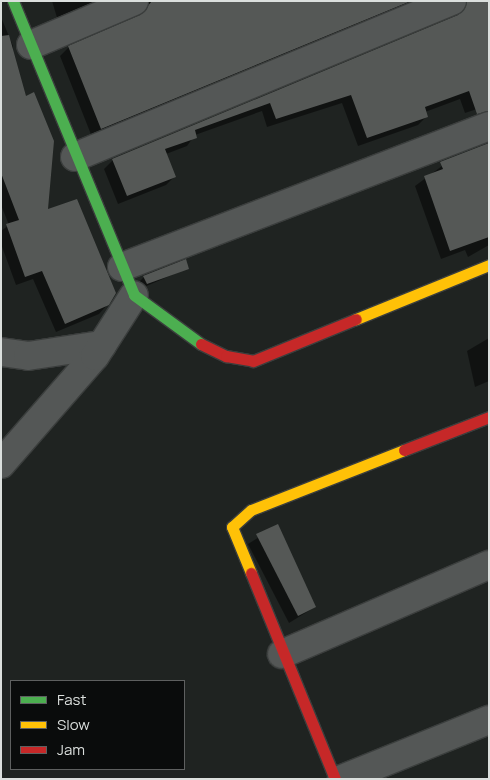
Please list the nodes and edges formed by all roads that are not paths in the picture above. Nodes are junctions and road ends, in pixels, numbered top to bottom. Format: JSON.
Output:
{"nodes":[{"id":1,"x":13,"y":1,"type":"edge"},
{"id":2,"x":134,"y":1,"type":"edge"},
{"id":3,"x":452,"y":1,"type":"edge"},
{"id":4,"x":31,"y":45,"type":"junction"},
{"id":5,"x":489,"y":126,"type":"edge"},
{"id":6,"x":75,"y":157,"type":"junction"},
{"id":7,"x":489,"y":265,"type":"edge"},
{"id":8,"x":122,"y":267,"type":"junction"},
{"id":9,"x":134,"y":295,"type":"junction"},
{"id":10,"x":102,"y":345,"type":"junction"},
{"id":11,"x":1,"y":352,"type":"edge"},
{"id":12,"x":489,"y":417,"type":"edge"},
{"id":13,"x":1,"y":464,"type":"edge"},
{"id":14,"x":489,"y":566,"type":"edge"},
{"id":15,"x":282,"y":654,"type":"junction"},
{"id":16,"x":489,"y":720,"type":"edge"},
{"id":17,"x":335,"y":779,"type":"edge"},
{"id":18,"x":342,"y":779,"type":"edge"}],
"edges":[{"from":1,"to":4,"type":"street"},
{"from":2,"to":4,"type":"street"},
{"from":3,"to":6,"type":"street"},
{"from":4,"to":6,"type":"street"},
{"from":5,"to":8,"type":"street"},
{"from":6,"to":8,"type":"street"},
{"from":7,"to":9,"type":"street"},
{"from":8,"to":9,"type":"street"},
{"from":9,"to":10,"type":"street"},
{"from":10,"to":11,"type":"street"},
{"from":10,"to":13,"type":"street"},
{"from":12,"to":15,"type":"street"},
{"from":14,"to":15,"type":"street"},
{"from":15,"to":17,"type":"street"},
{"from":16,"to":18,"type":"street"}]}
